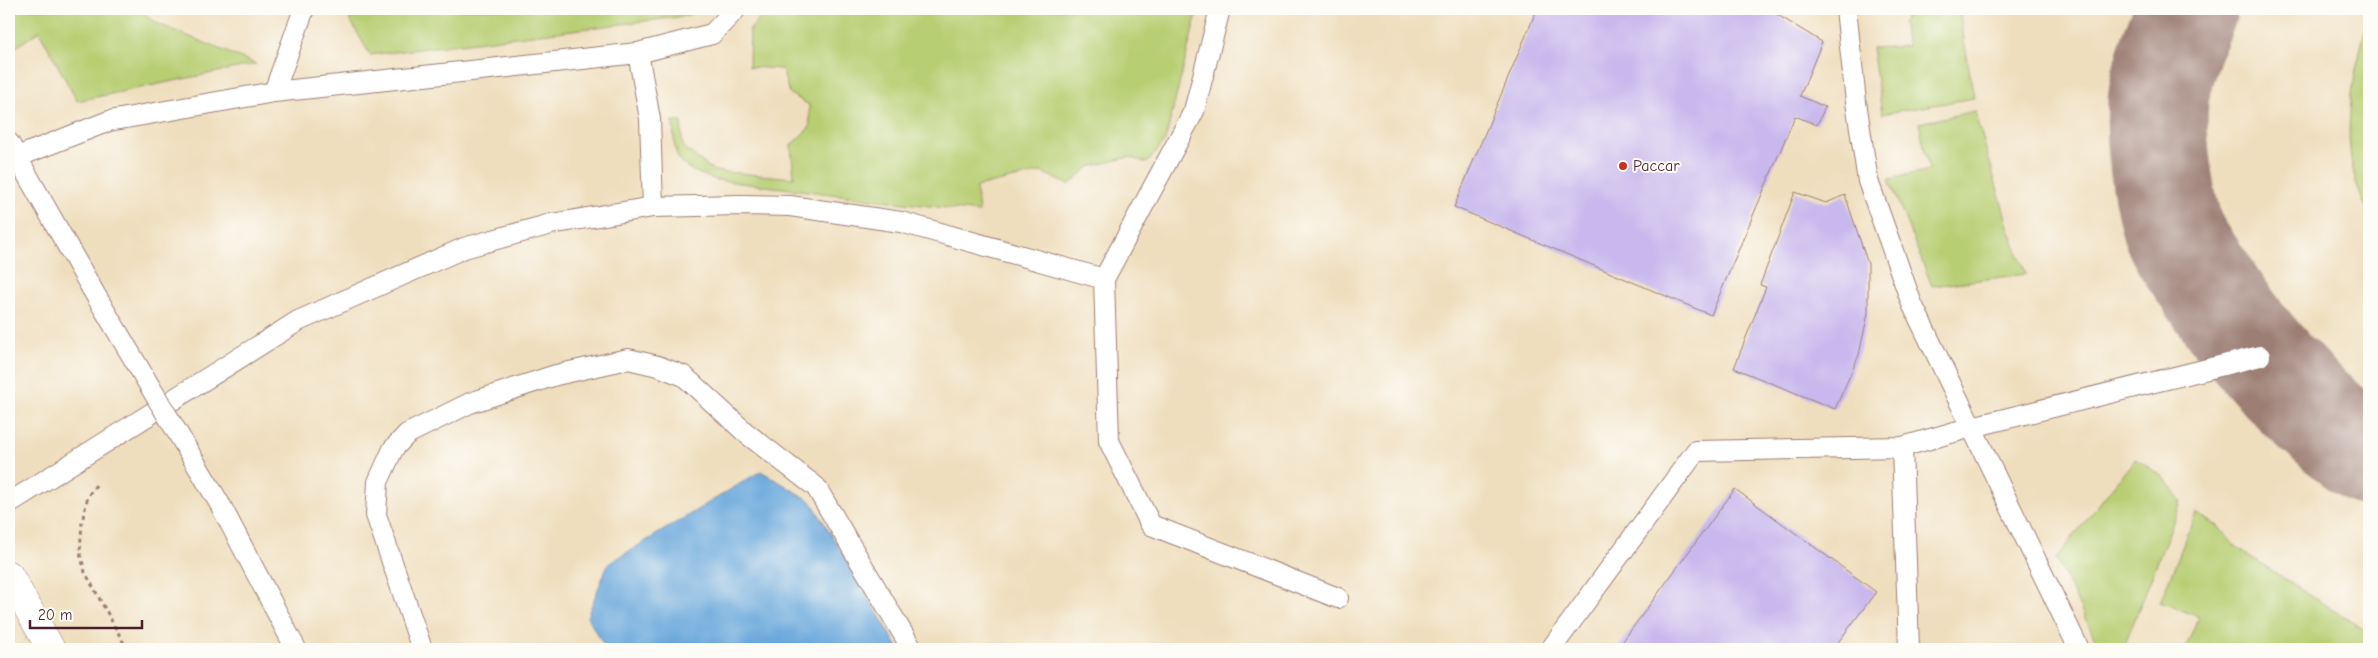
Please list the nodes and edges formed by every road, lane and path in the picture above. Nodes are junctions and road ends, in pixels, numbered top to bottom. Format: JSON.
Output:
{"nodes":[{"id":1,"x":304,"y":9,"type":"edge"},
{"id":2,"x":736,"y":9,"type":"edge"},
{"id":3,"x":1220,"y":9,"type":"edge"},
{"id":4,"x":1846,"y":9,"type":"edge"},
{"id":5,"x":638,"y":53,"type":"junction"},
{"id":6,"x":274,"y":92,"type":"junction"},
{"id":7,"x":13,"y":150,"type":"edge"},
{"id":8,"x":653,"y":207,"type":"junction"},
{"id":9,"x":1104,"y":279,"type":"junction"},
{"id":10,"x":2260,"y":356,"type":"dead end"},
{"id":11,"x":1972,"y":427,"type":"junction"},
{"id":12,"x":1902,"y":447,"type":"junction"},
{"id":13,"x":100,"y":480,"type":"dead end"},
{"id":14,"x":9,"y":503,"type":"edge"},
{"id":15,"x":9,"y":576,"type":"edge"},
{"id":16,"x":1338,"y":598,"type":"dead end"},
{"id":17,"x":51,"y":649,"type":"edge"},
{"id":18,"x":127,"y":649,"type":"edge"},
{"id":19,"x":296,"y":649,"type":"edge"},
{"id":20,"x":422,"y":649,"type":"edge"},
{"id":21,"x":912,"y":649,"type":"edge"},
{"id":22,"x":1551,"y":649,"type":"edge"},
{"id":23,"x":1910,"y":649,"type":"edge"},
{"id":24,"x":2079,"y":649,"type":"edge"}],
"edges":[{"from":1,"to":6,"type":"lane"},
{"from":2,"to":5,"type":"lane"},
{"from":3,"to":9,"type":"lane"},
{"from":4,"to":11,"type":"lane"},
{"from":5,"to":6,"type":"lane"},
{"from":5,"to":8,"type":"lane"},
{"from":6,"to":7,"type":"lane"},
{"from":7,"to":19,"type":"lane","bridge":true},
{"from":8,"to":9,"type":"lane"},
{"from":8,"to":14,"type":"lane"},
{"from":9,"to":16,"type":"lane"},
{"from":10,"to":11,"type":"lane"},
{"from":11,"to":12,"type":"lane"},
{"from":11,"to":24,"type":"lane"},
{"from":12,"to":22,"type":"lane"},
{"from":12,"to":23,"type":"lane"},
{"from":13,"to":18,"type":"path"},
{"from":15,"to":17,"type":"main road"},
{"from":20,"to":21,"type":"lane"}]}
